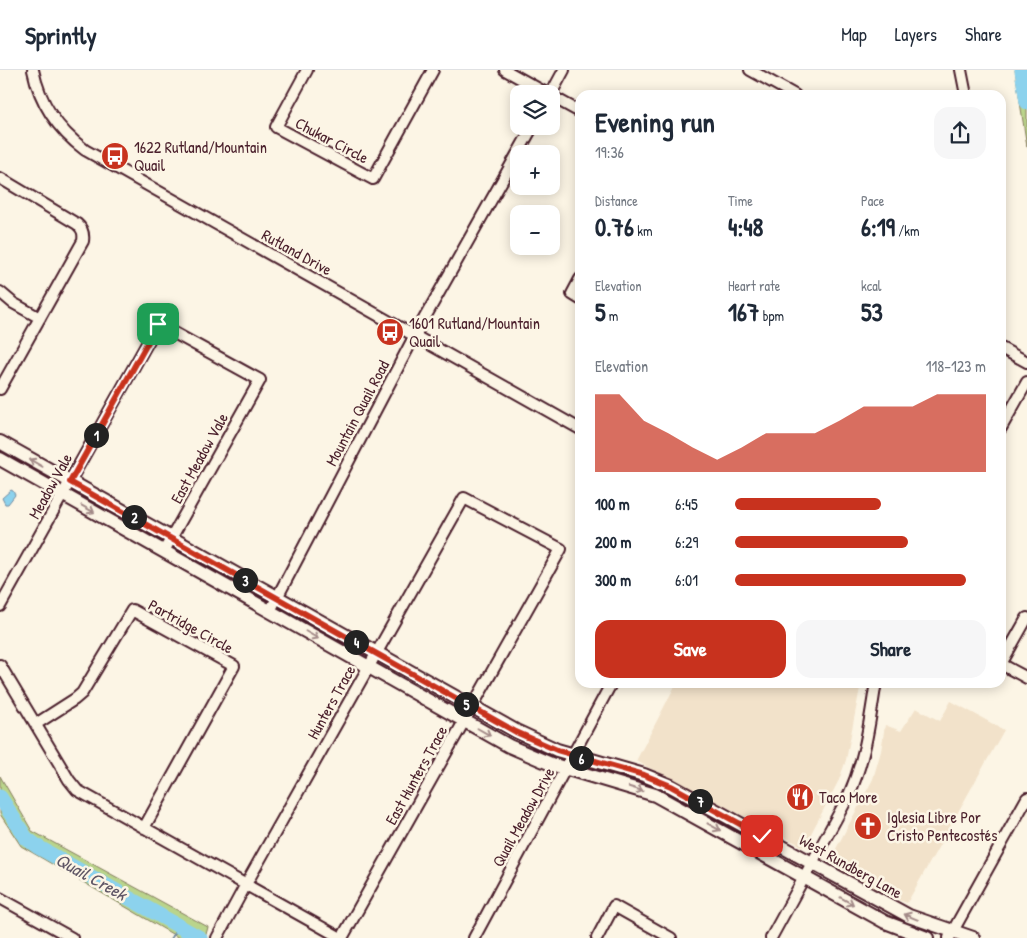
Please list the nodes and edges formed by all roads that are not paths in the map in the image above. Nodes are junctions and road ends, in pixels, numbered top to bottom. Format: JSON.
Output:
{"nodes":[{"id":1,"x":33,"y":70,"type":"edge"},
{"id":2,"x":307,"y":70,"type":"edge"},
{"id":3,"x":433,"y":70,"type":"edge"},
{"id":4,"x":505,"y":70,"type":"edge"},
{"id":5,"x":564,"y":70,"type":"edge"},
{"id":6,"x":750,"y":70,"type":"edge"},
{"id":7,"x":961,"y":70,"type":"edge"},
{"id":8,"x":533,"y":85,"type":"edge"},
{"id":9,"x":555,"y":85,"type":"edge"},
{"id":10,"x":786,"y":90,"type":"edge"},
{"id":11,"x":965,"y":90,"type":"edge"},
{"id":12,"x":560,"y":100,"type":"edge"},
{"id":13,"x":575,"y":109,"type":"edge"},
{"id":14,"x":528,"y":135,"type":"edge"},
{"id":15,"x":0,"y":178,"type":"edge"},
{"id":16,"x":0,"y":292,"type":"edge"},
{"id":17,"x":40,"y":318,"type":"junction"},
{"id":18,"x":415,"y":335,"type":"junction"},
{"id":19,"x":1006,"y":351,"type":"edge"},
{"id":20,"x":1027,"y":362,"type":"edge"},
{"id":21,"x":260,"y":380,"type":"joint"},
{"id":22,"x":1027,"y":382,"type":"edge"},
{"id":23,"x":0,"y":389,"type":"edge"},
{"id":24,"x":1006,"y":419,"type":"edge"},
{"id":25,"x":575,"y":426,"type":"edge"},
{"id":26,"x":0,"y":442,"type":"edge"},
{"id":27,"x":0,"y":459,"type":"edge"},
{"id":28,"x":70,"y":482,"type":"junction"},
{"id":29,"x":63,"y":495,"type":"junction"},
{"id":30,"x":171,"y":538,"type":"junction"},
{"id":31,"x":561,"y":549,"type":"joint"},
{"id":32,"x":164,"y":551,"type":"junction"},
{"id":33,"x":277,"y":598,"type":"junction"},
{"id":34,"x":0,"y":606,"type":"edge"},
{"id":35,"x":270,"y":611,"type":"junction"},
{"id":36,"x":1027,"y":618,"type":"edge"},
{"id":37,"x":376,"y":653,"type":"junction"},
{"id":38,"x":1006,"y":655,"type":"edge"},
{"id":39,"x":0,"y":665,"type":"edge"},
{"id":40,"x":368,"y":667,"type":"junction"},
{"id":41,"x":1006,"y":667,"type":"edge"},
{"id":42,"x":1027,"y":678,"type":"edge"},
{"id":43,"x":609,"y":688,"type":"edge"},
{"id":44,"x":875,"y":688,"type":"edge"},
{"id":45,"x":472,"y":707,"type":"junction"},
{"id":46,"x":464,"y":720,"type":"junction"},
{"id":47,"x":36,"y":724,"type":"junction"},
{"id":48,"x":574,"y":756,"type":"junction"},
{"id":49,"x":566,"y":769,"type":"junction"},
{"id":50,"x":682,"y":792,"type":"junction"},
{"id":51,"x":1027,"y":798,"type":"edge"},
{"id":52,"x":675,"y":806,"type":"junction"},
{"id":53,"x":144,"y":828,"type":"junction"},
{"id":54,"x":812,"y":863,"type":"junction"},
{"id":55,"x":805,"y":876,"type":"junction"},
{"id":56,"x":245,"y":884,"type":"junction"},
{"id":57,"x":0,"y":898,"type":"edge"},
{"id":58,"x":951,"y":934,"type":"edge"},
{"id":59,"x":217,"y":936,"type":"edge"},
{"id":60,"x":72,"y":938,"type":"edge"},
{"id":61,"x":341,"y":938,"type":"edge"},
{"id":62,"x":474,"y":938,"type":"edge"},
{"id":63,"x":597,"y":938,"type":"edge"},
{"id":64,"x":671,"y":938,"type":"edge"},
{"id":65,"x":771,"y":938,"type":"edge"},
{"id":66,"x":927,"y":938,"type":"edge"},
{"id":67,"x":974,"y":938,"type":"edge"}],
"edges":[{"from":1,"to":18,"type":"street","name":"Rutland Drive"},
{"from":2,"to":3,"type":"street","name":"Chukar Circle"},
{"from":4,"to":8,"type":"street"},
{"from":5,"to":9,"type":"street"},
{"from":6,"to":10,"type":"street"},
{"from":7,"to":11,"type":"street"},
{"from":12,"to":13,"type":"street"},
{"from":14,"to":18,"type":"street","name":"Mountain Quail Road"},
{"from":15,"to":17,"type":"street"},
{"from":16,"to":17,"type":"street"},
{"from":17,"to":23,"type":"street"},
{"from":18,"to":25,"type":"street","name":"Rutland Drive"},
{"from":18,"to":33,"type":"street","name":"Mountain Quail Road"},
{"from":19,"to":20,"type":"street"},
{"from":21,"to":28,"type":"street","name":"Meadow Vale"},
{"from":21,"to":30,"type":"street","name":"East Meadow Vale"},
{"from":22,"to":24,"type":"street"},
{"from":28,"to":26,"type":"main road","name":"West Rundberg Lane","one_way":true},
{"from":27,"to":29,"type":"main road","name":"West Rundberg Lane"},
{"from":28,"to":29,"type":"street","name":"Meadow Vale"},
{"from":28,"to":30,"type":"main road","name":"West Rundberg Lane"},
{"from":29,"to":32,"type":"main road","name":"West Rundberg Lane","one_way":true},
{"from":29,"to":34,"type":"street","name":"Meadow Vale"},
{"from":30,"to":32,"type":"street","name":"East Meadow Vale"},
{"from":30,"to":33,"type":"main road","name":"West Rundberg Lane"},
{"from":31,"to":37,"type":"street","name":"Hunters Trace"},
{"from":31,"to":45,"type":"street","name":"East Hunters Trace"},
{"from":32,"to":35,"type":"main road","name":"West Rundberg Lane"},
{"from":33,"to":35,"type":"street","name":"Mountain Quail Road"},
{"from":33,"to":37,"type":"main road","name":"West Rundberg Lane"},
{"from":35,"to":40,"type":"main road","name":"West Rundberg Lane","one_way":true},
{"from":36,"to":38,"type":"street"},
{"from":37,"to":40,"type":"street","name":"Hunters Trace"},
{"from":37,"to":45,"type":"main road","name":"West Rundberg Lane"},
{"from":39,"to":47,"type":"street"},
{"from":40,"to":46,"type":"main road","name":"West Rundberg Lane"},
{"from":40,"to":56,"type":"street","name":"Hunters Trace"},
{"from":41,"to":42,"type":"street"},
{"from":43,"to":48,"type":"street","name":"Quail Meadow Drive"},
{"from":44,"to":54,"type":"street"},
{"from":45,"to":46,"type":"street","name":"East Hunters Trace"},
{"from":45,"to":48,"type":"main road","name":"West Rundberg Lane"},
{"from":46,"to":49,"type":"main road","name":"West Rundberg Lane","one_way":true},
{"from":46,"to":61,"type":"street","name":"East Hunters Trace"},
{"from":47,"to":53,"type":"street"},
{"from":47,"to":53,"type":"street","name":"Partridge Circle"},
{"from":48,"to":49,"type":"street","name":"Quail Meadow Drive"},
{"from":48,"to":50,"type":"main road","name":"West Rundberg Lane"},
{"from":49,"to":52,"type":"main road","name":"West Rundberg Lane","one_way":true},
{"from":49,"to":62,"type":"street","name":"Quail Meadow Drive"},
{"from":50,"to":52,"type":"main road"},
{"from":50,"to":54,"type":"main road","name":"West Rundberg Lane"},
{"from":51,"to":58,"type":"street"},
{"from":52,"to":55,"type":"main road","name":"West Rundberg Lane","one_way":true},
{"from":53,"to":56,"type":"street"},
{"from":54,"to":55,"type":"street"},
{"from":58,"to":54,"type":"main road","name":"West Rundberg Lane","one_way":true},
{"from":55,"to":65,"type":"street"},
{"from":55,"to":66,"type":"main road","name":"West Rundberg Lane","one_way":true},
{"from":56,"to":59,"type":"street","name":"Hunters Trace"},
{"from":56,"to":61,"type":"street","name":"East Hunters Trace"},
{"from":57,"to":60,"type":"street"},
{"from":58,"to":67,"type":"main road","name":"West Rundberg Lane"},
{"from":63,"to":64,"type":"street"}]}
